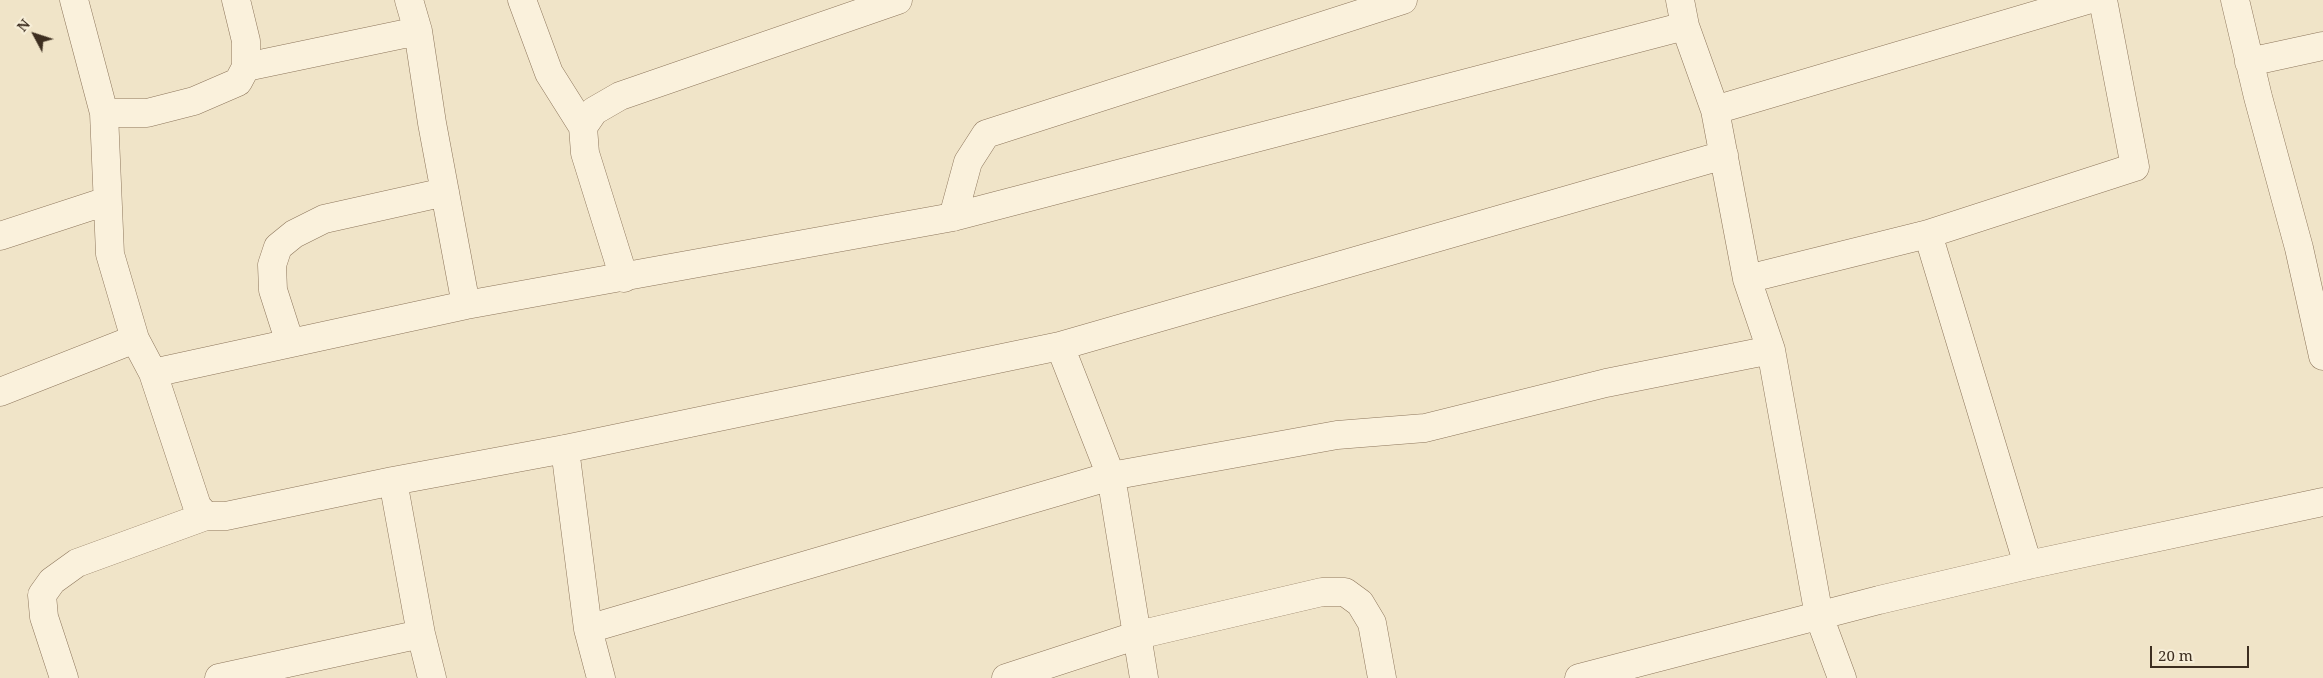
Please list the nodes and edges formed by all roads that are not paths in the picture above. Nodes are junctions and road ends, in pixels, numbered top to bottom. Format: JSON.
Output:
{"nodes":[{"id":1,"x":74,"y":0,"type":"edge"},
{"id":2,"x":236,"y":0,"type":"edge"},
{"id":3,"x":409,"y":0,"type":"edge"},
{"id":4,"x":522,"y":0,"type":"edge"},
{"id":5,"x":898,"y":0,"type":"edge"},
{"id":6,"x":1680,"y":0,"type":"edge"},
{"id":7,"x":2087,"y":0,"type":"edge"},
{"id":8,"x":2103,"y":0,"type":"edge"},
{"id":9,"x":2235,"y":0,"type":"edge"},
{"id":10,"x":1391,"y":1,"type":"edge"},
{"id":11,"x":1685,"y":26,"type":"junction"},
{"id":12,"x":418,"y":31,"type":"junction"},
{"id":13,"x":2323,"y":46,"type":"edge"},
{"id":14,"x":2249,"y":62,"type":"junction"},
{"id":15,"x":246,"y":67,"type":"junction"},
{"id":16,"x":1715,"y":110,"type":"junction"},
{"id":17,"x":104,"y":113,"type":"junction"},
{"id":18,"x":583,"y":127,"type":"junction"},
{"id":19,"x":1724,"y":155,"type":"junction"},
{"id":20,"x":445,"y":192,"type":"junction"},
{"id":21,"x":107,"y":201,"type":"junction"},
{"id":22,"x":953,"y":217,"type":"junction"},
{"id":23,"x":1928,"y":234,"type":"junction"},
{"id":24,"x":0,"y":236,"type":"edge"},
{"id":25,"x":624,"y":278,"type":"junction"},
{"id":26,"x":1747,"y":279,"type":"junction"},
{"id":27,"x":466,"y":305,"type":"junction"},
{"id":28,"x":135,"y":339,"type":"junction"},
{"id":29,"x":290,"y":343,"type":"junction"},
{"id":30,"x":1060,"y":346,"type":"junction"},
{"id":31,"x":1771,"y":350,"type":"junction"},
{"id":32,"x":2323,"y":356,"type":"edge"},
{"id":33,"x":153,"y":373,"type":"junction"},
{"id":34,"x":0,"y":392,"type":"edge"},
{"id":35,"x":566,"y":449,"type":"junction"},
{"id":36,"x":1111,"y":476,"type":"junction"},
{"id":37,"x":393,"y":481,"type":"junction"},
{"id":38,"x":2323,"y":502,"type":"edge"},
{"id":39,"x":206,"y":516,"type":"junction"},
{"id":40,"x":2028,"y":565,"type":"junction"},
{"id":41,"x":1819,"y":616,"type":"junction"},
{"id":42,"x":588,"y":629,"type":"junction"},
{"id":43,"x":421,"y":634,"type":"junction"},
{"id":44,"x":1138,"y":635,"type":"junction"},
{"id":45,"x":64,"y":678,"type":"edge"},
{"id":46,"x":219,"y":678,"type":"edge"},
{"id":47,"x":432,"y":678,"type":"edge"},
{"id":48,"x":601,"y":678,"type":"edge"},
{"id":49,"x":1006,"y":678,"type":"edge"},
{"id":50,"x":1144,"y":678,"type":"edge"},
{"id":51,"x":1382,"y":678,"type":"edge"},
{"id":52,"x":1579,"y":678,"type":"edge"},
{"id":53,"x":1842,"y":678,"type":"edge"}],
"edges":[{"from":1,"to":17,"type":"street"},
{"from":2,"to":15,"type":"street"},
{"from":3,"to":12,"type":"street"},
{"from":4,"to":18,"type":"street"},
{"from":5,"to":18,"type":"street"},
{"from":6,"to":11,"type":"street"},
{"from":7,"to":16,"type":"street"},
{"from":8,"to":23,"type":"street"},
{"from":9,"to":14,"type":"street"},
{"from":10,"to":22,"type":"street"},
{"from":11,"to":16,"type":"street"},
{"from":11,"to":22,"type":"street"},
{"from":12,"to":15,"type":"street"},
{"from":12,"to":20,"type":"street"},
{"from":13,"to":14,"type":"street"},
{"from":14,"to":32,"type":"street"},
{"from":15,"to":17,"type":"street"},
{"from":16,"to":19,"type":"street"},
{"from":17,"to":21,"type":"street"},
{"from":18,"to":25,"type":"street"},
{"from":19,"to":26,"type":"street"},
{"from":19,"to":30,"type":"street"},
{"from":20,"to":27,"type":"street"},
{"from":20,"to":29,"type":"street"},
{"from":21,"to":24,"type":"street"},
{"from":21,"to":28,"type":"street"},
{"from":22,"to":25,"type":"street"},
{"from":23,"to":26,"type":"street"},
{"from":23,"to":40,"type":"street"},
{"from":25,"to":27,"type":"street"},
{"from":26,"to":31,"type":"street"},
{"from":27,"to":29,"type":"street"},
{"from":28,"to":33,"type":"street"},
{"from":28,"to":34,"type":"street"},
{"from":29,"to":33,"type":"street"},
{"from":30,"to":35,"type":"street"},
{"from":30,"to":36,"type":"street"},
{"from":31,"to":36,"type":"street"},
{"from":31,"to":41,"type":"street"},
{"from":33,"to":39,"type":"street"},
{"from":35,"to":37,"type":"street"},
{"from":35,"to":42,"type":"street"},
{"from":36,"to":42,"type":"street"},
{"from":36,"to":44,"type":"street"},
{"from":37,"to":39,"type":"street"},
{"from":37,"to":43,"type":"street"},
{"from":38,"to":40,"type":"street"},
{"from":39,"to":45,"type":"street"},
{"from":40,"to":41,"type":"street"},
{"from":41,"to":52,"type":"street"},
{"from":41,"to":53,"type":"street"},
{"from":42,"to":48,"type":"street"},
{"from":43,"to":46,"type":"street"},
{"from":43,"to":47,"type":"street"},
{"from":44,"to":49,"type":"street"},
{"from":44,"to":50,"type":"street"},
{"from":44,"to":51,"type":"street"}]}
